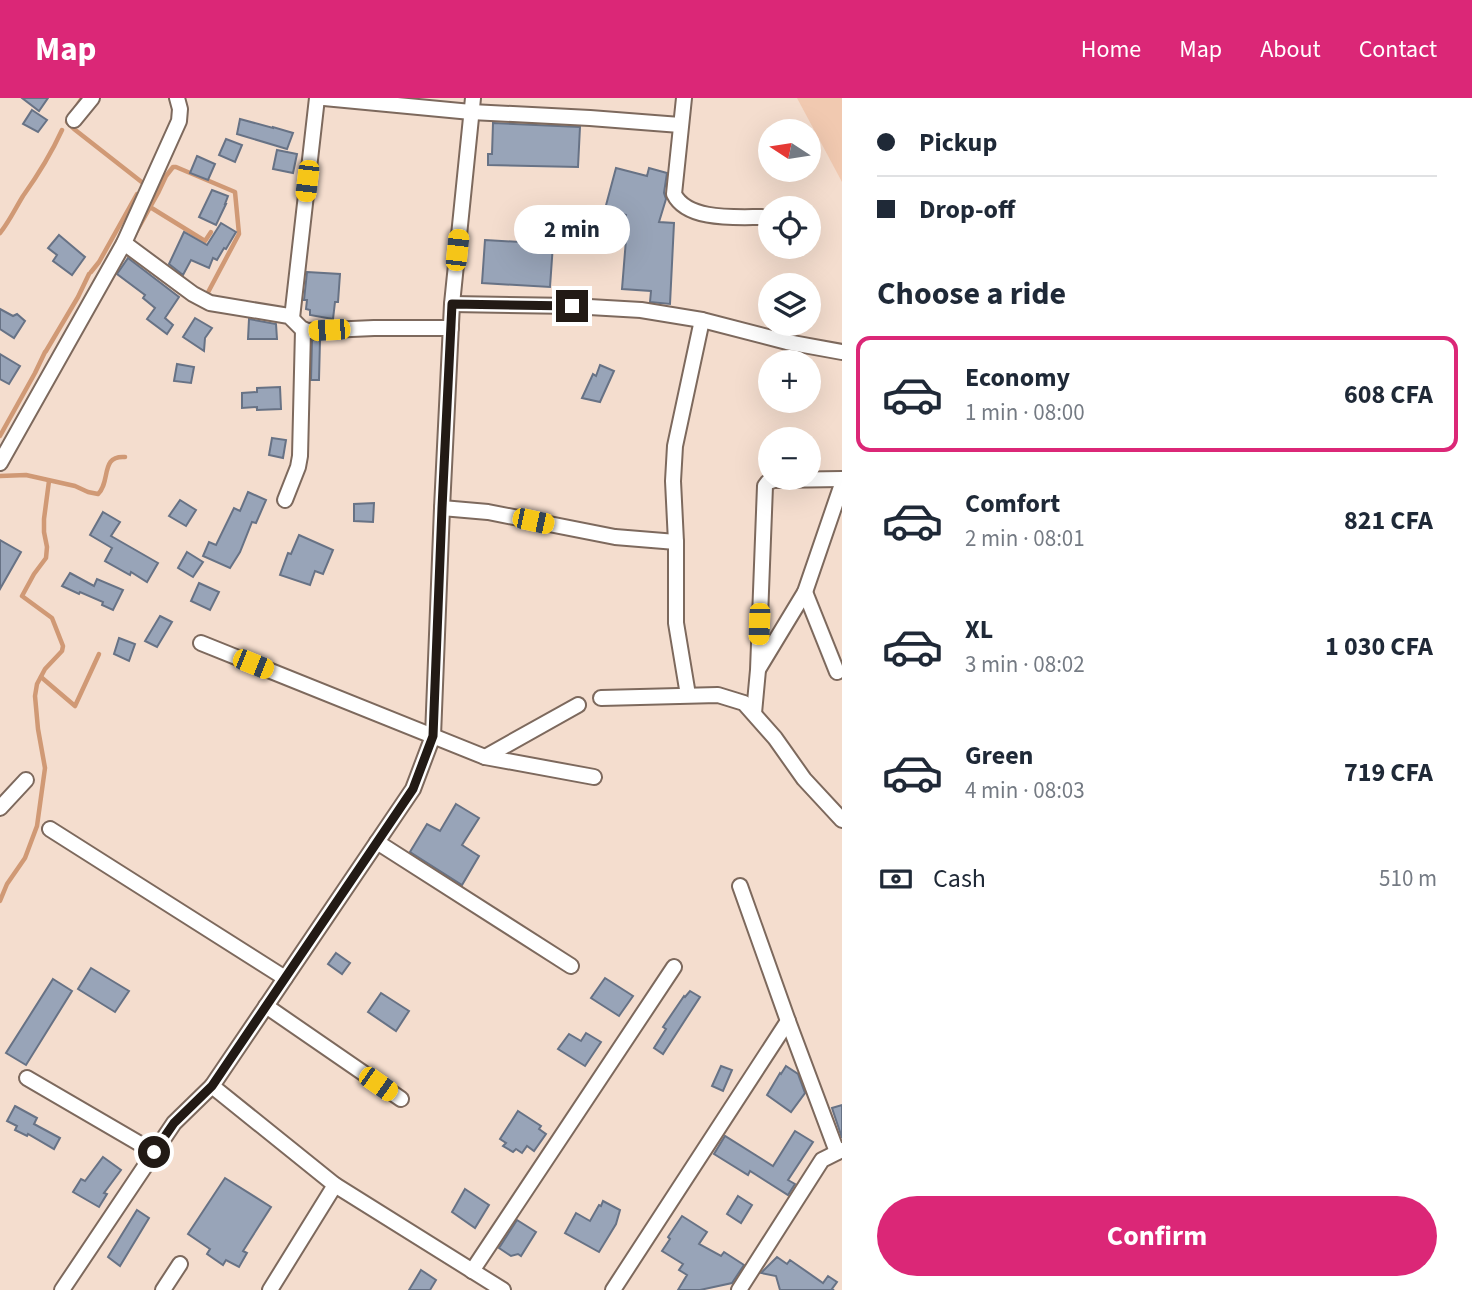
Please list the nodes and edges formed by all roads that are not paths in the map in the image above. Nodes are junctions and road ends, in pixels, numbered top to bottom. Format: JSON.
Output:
{"nodes":[{"id":1,"x":92,"y":98,"type":"edge"},
{"id":2,"x":177,"y":98,"type":"edge"},
{"id":3,"x":317,"y":98,"type":"edge"},
{"id":4,"x":324,"y":98,"type":"edge"},
{"id":5,"x":684,"y":98,"type":"edge"},
{"id":6,"x":472,"y":105,"type":"edge"},
{"id":7,"x":74,"y":120,"type":"dead end"},
{"id":8,"x":680,"y":125,"type":"junction"},
{"id":9,"x":758,"y":217,"type":"edge"},
{"id":10,"x":124,"y":243,"type":"junction"},
{"id":11,"x":452,"y":304,"type":"junction"},
{"id":12,"x":292,"y":318,"type":"junction"},
{"id":13,"x":702,"y":320,"type":"junction"},
{"id":14,"x":450,"y":328,"type":"junction"},
{"id":15,"x":303,"y":330,"type":"junction"},
{"id":16,"x":842,"y":352,"type":"edge"},
{"id":17,"x":0,"y":463,"type":"edge"},
{"id":18,"x":842,"y":482,"type":"edge"},
{"id":19,"x":285,"y":500,"type":"dead end"},
{"id":20,"x":442,"y":508,"type":"junction"},
{"id":21,"x":676,"y":542,"type":"junction"},
{"id":22,"x":805,"y":592,"type":"junction"},
{"id":23,"x":201,"y":643,"type":"dead end"},
{"id":24,"x":758,"y":670,"type":"junction"},
{"id":25,"x":837,"y":672,"type":"dead end"},
{"id":26,"x":688,"y":695,"type":"junction"},
{"id":27,"x":601,"y":698,"type":"dead end"},
{"id":28,"x":578,"y":705,"type":"dead end"},
{"id":29,"x":754,"y":713,"type":"junction"},
{"id":30,"x":433,"y":736,"type":"junction"},
{"id":31,"x":485,"y":757,"type":"junction"},
{"id":32,"x":594,"y":777,"type":"dead end"},
{"id":33,"x":26,"y":780,"type":"dead end"},
{"id":34,"x":0,"y":808,"type":"edge"},
{"id":35,"x":842,"y":820,"type":"edge"},
{"id":36,"x":50,"y":829,"type":"dead end"},
{"id":37,"x":377,"y":842,"type":"junction"},
{"id":38,"x":740,"y":886,"type":"dead end"},
{"id":39,"x":571,"y":966,"type":"dead end"},
{"id":40,"x":674,"y":967,"type":"dead end"},
{"id":41,"x":285,"y":978,"type":"junction"},
{"id":42,"x":266,"y":1006,"type":"junction"},
{"id":43,"x":788,"y":1021,"type":"junction"},
{"id":44,"x":27,"y":1078,"type":"dead end"},
{"id":45,"x":212,"y":1086,"type":"junction"},
{"id":46,"x":401,"y":1099,"type":"dead end"},
{"id":47,"x":840,"y":1151,"type":"edge"},
{"id":48,"x":154,"y":1152,"type":"junction"},
{"id":49,"x":335,"y":1185,"type":"junction"},
{"id":50,"x":180,"y":1264,"type":"dead end"},
{"id":51,"x":472,"y":1271,"type":"junction"},
{"id":52,"x":62,"y":1290,"type":"edge"},
{"id":53,"x":163,"y":1290,"type":"edge"},
{"id":54,"x":270,"y":1290,"type":"edge"},
{"id":55,"x":503,"y":1290,"type":"edge"},
{"id":56,"x":613,"y":1290,"type":"edge"},
{"id":57,"x":739,"y":1290,"type":"edge"}],
"edges":[{"from":1,"to":7,"type":"street"},
{"from":2,"to":10,"type":"street"},
{"from":3,"to":12,"type":"street"},
{"from":4,"to":6,"type":"street"},
{"from":5,"to":8,"type":"street"},
{"from":6,"to":8,"type":"street"},
{"from":6,"to":11,"type":"street"},
{"from":8,"to":9,"type":"street"},
{"from":10,"to":12,"type":"street"},
{"from":10,"to":17,"type":"street"},
{"from":11,"to":13,"type":"street"},
{"from":11,"to":14,"type":"street"},
{"from":12,"to":15,"type":"street"},
{"from":13,"to":16,"type":"street"},
{"from":13,"to":21,"type":"street"},
{"from":14,"to":15,"type":"street"},
{"from":14,"to":20,"type":"street"},
{"from":15,"to":19,"type":"street"},
{"from":18,"to":22,"type":"street"},
{"from":18,"to":24,"type":"street"},
{"from":20,"to":21,"type":"street"},
{"from":20,"to":30,"type":"street"},
{"from":21,"to":26,"type":"street"},
{"from":22,"to":24,"type":"street"},
{"from":22,"to":25,"type":"street"},
{"from":23,"to":30,"type":"street"},
{"from":24,"to":29,"type":"street"},
{"from":26,"to":27,"type":"street"},
{"from":26,"to":29,"type":"street"},
{"from":28,"to":31,"type":"street"},
{"from":29,"to":35,"type":"street"},
{"from":30,"to":31,"type":"street"},
{"from":30,"to":37,"type":"street"},
{"from":31,"to":32,"type":"street"},
{"from":33,"to":34,"type":"street"},
{"from":36,"to":41,"type":"street"},
{"from":37,"to":39,"type":"street"},
{"from":37,"to":41,"type":"street"},
{"from":38,"to":43,"type":"street"},
{"from":40,"to":51,"type":"street"},
{"from":41,"to":42,"type":"street"},
{"from":42,"to":45,"type":"street"},
{"from":42,"to":46,"type":"street"},
{"from":43,"to":47,"type":"street"},
{"from":43,"to":56,"type":"street"},
{"from":44,"to":48,"type":"street"},
{"from":45,"to":48,"type":"street"},
{"from":45,"to":49,"type":"street"},
{"from":47,"to":57,"type":"street"},
{"from":48,"to":52,"type":"street"},
{"from":49,"to":51,"type":"street"},
{"from":49,"to":54,"type":"street"},
{"from":50,"to":53,"type":"street"},
{"from":51,"to":55,"type":"street"}]}
